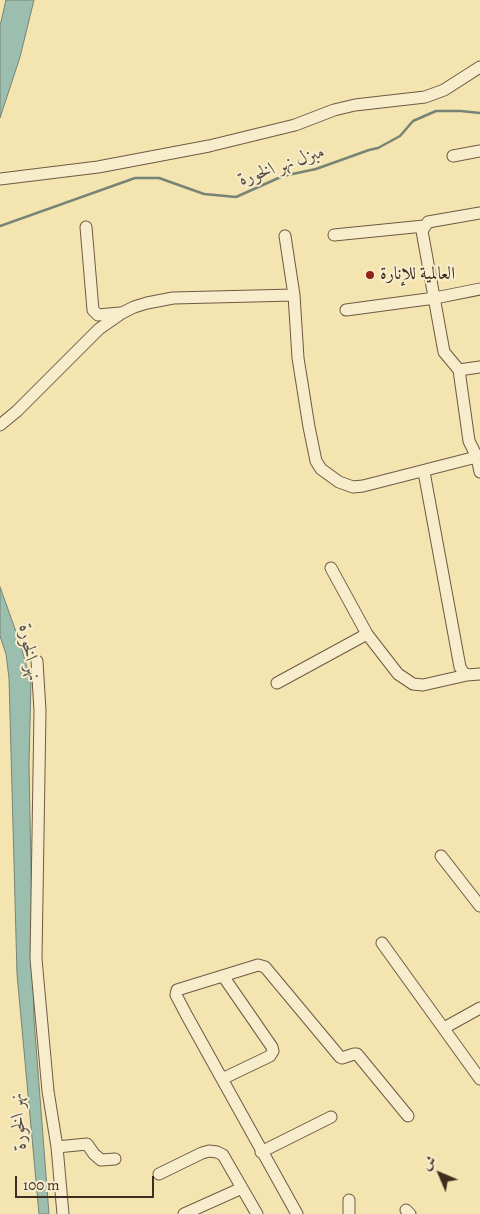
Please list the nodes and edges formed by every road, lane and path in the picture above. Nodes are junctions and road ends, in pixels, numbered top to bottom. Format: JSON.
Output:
{"nodes":[{"id":1,"x":480,"y":67,"type":"edge"},
{"id":2,"x":480,"y":151,"type":"edge"},
{"id":3,"x":453,"y":156,"type":"dead end"},
{"id":4,"x":0,"y":179,"type":"edge"},
{"id":5,"x":480,"y":213,"type":"edge"},
{"id":6,"x":424,"y":226,"type":"junction"},
{"id":7,"x":86,"y":227,"type":"dead end"},
{"id":8,"x":334,"y":235,"type":"dead end"},
{"id":9,"x":285,"y":236,"type":"dead end"},
{"id":10,"x":480,"y":289,"type":"edge"},
{"id":11,"x":294,"y":295,"type":"junction"},
{"id":12,"x":435,"y":298,"type":"junction"},
{"id":13,"x":346,"y":310,"type":"dead end"},
{"id":14,"x":122,"y":313,"type":"junction"},
{"id":15,"x":480,"y":367,"type":"edge"},
{"id":16,"x":459,"y":370,"type":"junction"},
{"id":17,"x":0,"y":425,"type":"edge"},
{"id":18,"x":478,"y":457,"type":"edge"},
{"id":19,"x":424,"y":472,"type":"junction"},
{"id":20,"x":480,"y":472,"type":"edge"},
{"id":21,"x":331,"y":568,"type":"dead end"},
{"id":22,"x":367,"y":634,"type":"junction"},
{"id":23,"x":37,"y":661,"type":"dead end"},
{"id":24,"x":480,"y":674,"type":"edge"},
{"id":25,"x":467,"y":675,"type":"junction"},
{"id":26,"x":277,"y":683,"type":"dead end"},
{"id":27,"x":441,"y":856,"type":"dead end"},
{"id":28,"x":480,"y":906,"type":"edge"},
{"id":29,"x":382,"y":943,"type":"dead end"},
{"id":30,"x":223,"y":976,"type":"junction"},
{"id":31,"x":480,"y":1008,"type":"edge"},
{"id":32,"x":444,"y":1028,"type":"junction"},
{"id":33,"x":222,"y":1079,"type":"junction"},
{"id":34,"x":480,"y":1079,"type":"edge"},
{"id":35,"x":408,"y":1116,"type":"dead end"},
{"id":36,"x":331,"y":1117,"type":"dead end"},
{"id":37,"x":57,"y":1147,"type":"junction"},
{"id":38,"x":261,"y":1152,"type":"junction"},
{"id":39,"x":116,"y":1159,"type":"dead end"},
{"id":40,"x":159,"y":1174,"type":"dead end"},
{"id":41,"x":242,"y":1188,"type":"junction"},
{"id":42,"x":349,"y":1200,"type":"dead end"},
{"id":43,"x":63,"y":1214,"type":"edge"},
{"id":44,"x":184,"y":1214,"type":"edge"},
{"id":45,"x":257,"y":1214,"type":"edge"},
{"id":46,"x":297,"y":1214,"type":"edge"},
{"id":47,"x":349,"y":1214,"type":"edge"}],
"edges":[{"from":1,"to":4,"type":"street"},
{"from":2,"to":3,"type":"street"},
{"from":5,"to":6,"type":"street"},
{"from":6,"to":8,"type":"street"},
{"from":6,"to":12,"type":"street"},
{"from":7,"to":14,"type":"street"},
{"from":9,"to":11,"type":"street"},
{"from":10,"to":12,"type":"street"},
{"from":11,"to":14,"type":"street"},
{"from":11,"to":19,"type":"street"},
{"from":12,"to":13,"type":"street"},
{"from":12,"to":16,"type":"street"},
{"from":14,"to":17,"type":"street"},
{"from":15,"to":16,"type":"street"},
{"from":16,"to":18,"type":"street"},
{"from":18,"to":19,"type":"street"},
{"from":18,"to":20,"type":"street"},
{"from":19,"to":25,"type":"street"},
{"from":21,"to":22,"type":"street"},
{"from":22,"to":25,"type":"street"},
{"from":22,"to":26,"type":"street"},
{"from":23,"to":37,"type":"street"},
{"from":24,"to":25,"type":"street"},
{"from":27,"to":28,"type":"street"},
{"from":29,"to":32,"type":"street"},
{"from":30,"to":33,"type":"street"},
{"from":30,"to":33,"type":"street"},
{"from":30,"to":35,"type":"street"},
{"from":31,"to":32,"type":"street"},
{"from":32,"to":34,"type":"street"},
{"from":33,"to":38,"type":"street"},
{"from":36,"to":38,"type":"street"},
{"from":37,"to":39,"type":"street"},
{"from":37,"to":43,"type":"street"},
{"from":38,"to":46,"type":"street"},
{"from":40,"to":41,"type":"street"},
{"from":41,"to":44,"type":"street"},
{"from":41,"to":45,"type":"street"},
{"from":42,"to":47,"type":"street"}]}
